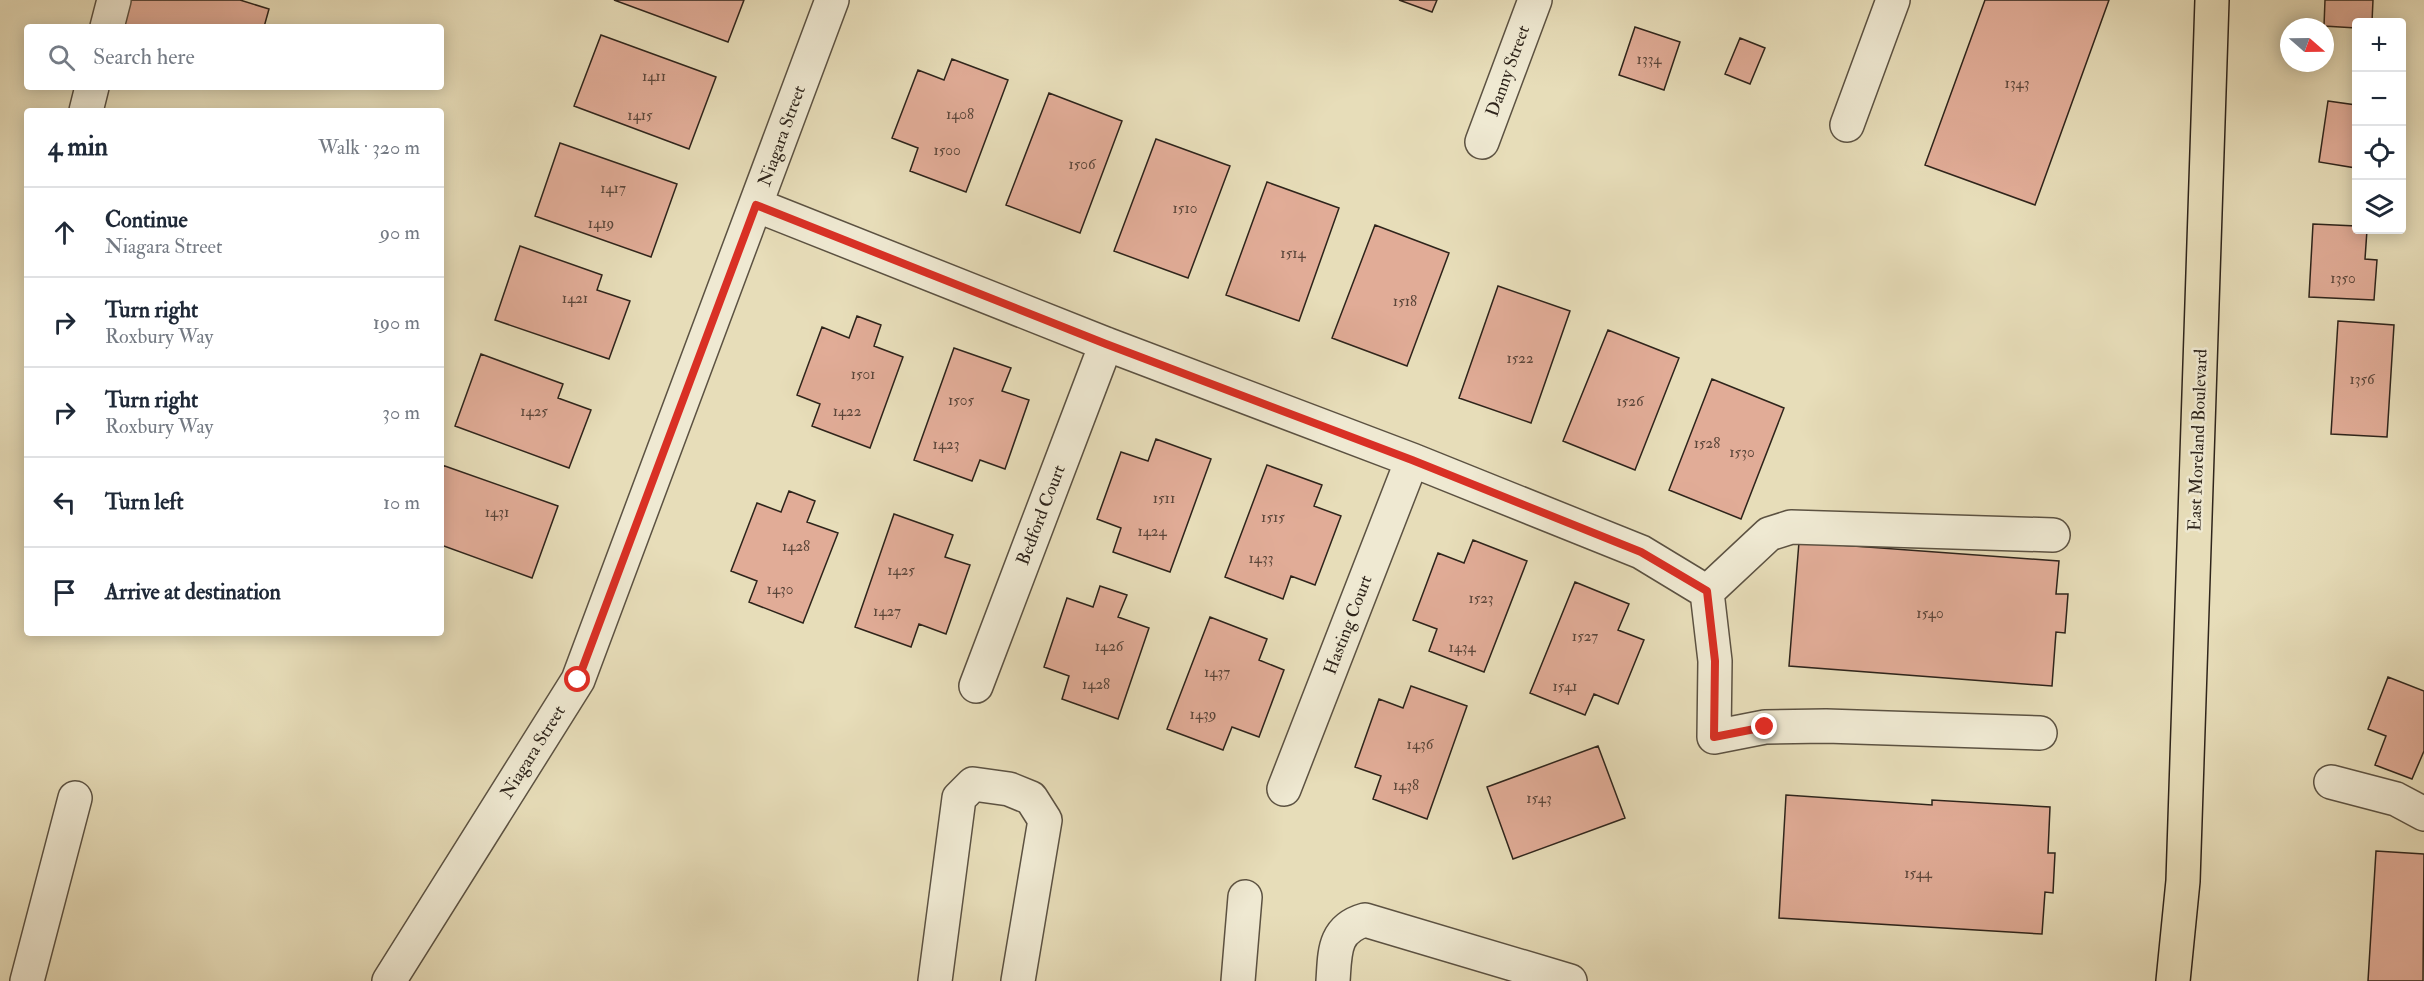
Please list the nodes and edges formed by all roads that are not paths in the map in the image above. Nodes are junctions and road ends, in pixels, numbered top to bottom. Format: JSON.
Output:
{"nodes":[{"id":1,"x":114,"y":0,"type":"edge"},
{"id":2,"x":832,"y":0,"type":"edge"},
{"id":3,"x":1535,"y":0,"type":"edge"},
{"id":4,"x":1893,"y":0,"type":"edge"},
{"id":5,"x":2212,"y":0,"type":"edge"},
{"id":6,"x":108,"y":24,"type":"edge"},
{"id":7,"x":91,"y":90,"type":"edge"},
{"id":8,"x":87,"y":108,"type":"edge"},
{"id":9,"x":1847,"y":125,"type":"dead end"},
{"id":10,"x":1482,"y":142,"type":"dead end"},
{"id":11,"x":756,"y":205,"type":"junction"},
{"id":12,"x":1106,"y":344,"type":"junction"},
{"id":13,"x":1412,"y":460,"type":"junction"},
{"id":14,"x":2053,"y":534,"type":"dead end"},
{"id":15,"x":1707,"y":591,"type":"junction"},
{"id":16,"x":976,"y":686,"type":"dead end"},
{"id":17,"x":2040,"y":733,"type":"dead end"},
{"id":18,"x":2331,"y":782,"type":"dead end"},
{"id":19,"x":1284,"y":789,"type":"dead end"},
{"id":20,"x":75,"y":798,"type":"dead end"},
{"id":21,"x":2424,"y":814,"type":"edge"},
{"id":22,"x":2183,"y":881,"type":"junction"},
{"id":23,"x":1245,"y":897,"type":"dead end"},
{"id":24,"x":27,"y":981,"type":"edge"},
{"id":25,"x":389,"y":981,"type":"edge"},
{"id":26,"x":935,"y":981,"type":"edge"},
{"id":27,"x":1018,"y":981,"type":"edge"},
{"id":28,"x":1238,"y":981,"type":"edge"},
{"id":29,"x":1333,"y":981,"type":"edge"},
{"id":30,"x":1570,"y":981,"type":"edge"},
{"id":31,"x":2173,"y":981,"type":"edge"},
{"id":32,"x":2196,"y":981,"type":"edge"}],
"edges":[{"from":1,"to":6,"type":"street"},
{"from":2,"to":11,"type":"street","name":"Niagara Street"},
{"from":3,"to":10,"type":"street","name":"Danny Street"},
{"from":4,"to":9,"type":"street"},
{"from":5,"to":22,"type":"main road","name":"East Moreland Boulevard"},
{"from":7,"to":8,"type":"street"},
{"from":11,"to":12,"type":"street"},
{"from":11,"to":25,"type":"street","name":"Niagara Street"},
{"from":12,"to":13,"type":"street"},
{"from":12,"to":16,"type":"street","name":"Bedford Court"},
{"from":13,"to":15,"type":"street"},
{"from":13,"to":19,"type":"street","name":"Hasting Court"},
{"from":14,"to":15,"type":"street"},
{"from":15,"to":17,"type":"street"},
{"from":18,"to":21,"type":"street"},
{"from":20,"to":24,"type":"street"},
{"from":22,"to":31,"type":"main road","name":"East Moreland Boulevard"},
{"from":22,"to":32,"type":"main road","name":"East Moreland Boulevard"},
{"from":23,"to":28,"type":"street"},
{"from":26,"to":27,"type":"street"},
{"from":29,"to":30,"type":"street"}]}
